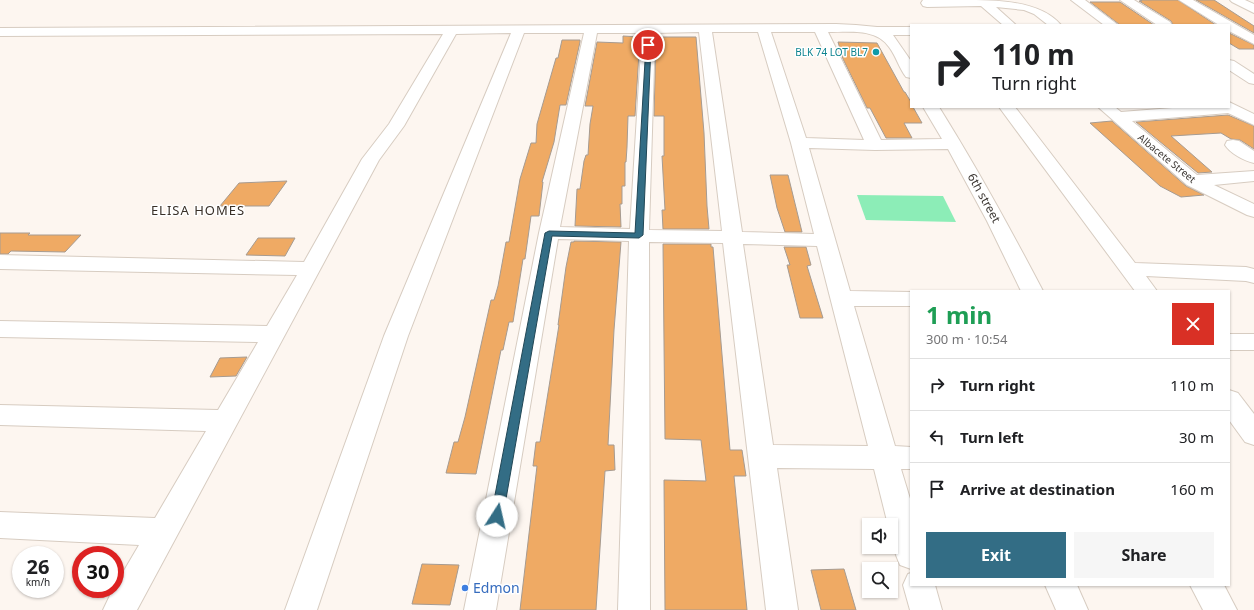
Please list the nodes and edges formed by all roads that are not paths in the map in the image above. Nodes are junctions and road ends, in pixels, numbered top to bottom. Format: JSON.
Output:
{"nodes":[{"id":1,"x":1077,"y":0,"type":"edge"},
{"id":2,"x":1126,"y":0,"type":"edge"},
{"id":3,"x":1185,"y":0,"type":"edge"},
{"id":4,"x":1236,"y":0,"type":"edge"},
{"id":5,"x":983,"y":2,"type":"edge"},
{"id":6,"x":927,"y":3,"type":"dead end"},
{"id":7,"x":1254,"y":9,"type":"edge"},
{"id":8,"x":1009,"y":24,"type":"edge"},
{"id":9,"x":1054,"y":24,"type":"edge"},
{"id":10,"x":1111,"y":24,"type":"edge"},
{"id":11,"x":1164,"y":24,"type":"edge"},
{"id":12,"x":1226,"y":24,"type":"edge"},
{"id":13,"x":1230,"y":26,"type":"edge"},
{"id":14,"x":764,"y":28,"type":"junction"},
{"id":15,"x":820,"y":28,"type":"junction"},
{"id":16,"x":591,"y":29,"type":"junction"},
{"id":17,"x":649,"y":29,"type":"junction"},
{"id":18,"x":704,"y":29,"type":"junction"},
{"id":19,"x":452,"y":30,"type":"junction"},
{"id":20,"x":519,"y":30,"type":"junction"},
{"id":21,"x":878,"y":31,"type":"junction"},
{"id":22,"x":910,"y":31,"type":"edge"},
{"id":23,"x":0,"y":32,"type":"edge"},
{"id":24,"x":1254,"y":40,"type":"edge"},
{"id":25,"x":1230,"y":65,"type":"edge"},
{"id":26,"x":910,"y":72,"type":"edge"},
{"id":27,"x":1254,"y":80,"type":"edge"},
{"id":28,"x":1230,"y":107,"type":"edge"},
{"id":29,"x":932,"y":108,"type":"edge"},
{"id":30,"x":1008,"y":108,"type":"edge"},
{"id":31,"x":1207,"y":108,"type":"edge"},
{"id":32,"x":1113,"y":112,"type":"edge"},
{"id":33,"x":1254,"y":120,"type":"edge"},
{"id":34,"x":799,"y":143,"type":"junction"},
{"id":35,"x":954,"y":144,"type":"junction"},
{"id":36,"x":875,"y":145,"type":"junction"},
{"id":37,"x":1233,"y":145,"type":"dead end"},
{"id":38,"x":1254,"y":158,"type":"edge"},
{"id":39,"x":1254,"y":176,"type":"edge"},
{"id":40,"x":1193,"y":181,"type":"junction"},
{"id":41,"x":1254,"y":211,"type":"edge"},
{"id":42,"x":549,"y":233,"type":"junction"},
{"id":43,"x":639,"y":235,"type":"junction"},
{"id":44,"x":732,"y":238,"type":"junction"},
{"id":45,"x":824,"y":240,"type":"junction"},
{"id":46,"x":0,"y":262,"type":"edge"},
{"id":47,"x":311,"y":269,"type":"junction"},
{"id":48,"x":1130,"y":269,"type":"junction"},
{"id":49,"x":1254,"y":276,"type":"edge"},
{"id":50,"x":1032,"y":290,"type":"edge"},
{"id":51,"x":1145,"y":290,"type":"edge"},
{"id":52,"x":841,"y":298,"type":"junction"},
{"id":53,"x":910,"y":299,"type":"edge"},
{"id":54,"x":0,"y":329,"type":"edge"},
{"id":55,"x":275,"y":334,"type":"junction"},
{"id":56,"x":1230,"y":342,"type":"edge"},
{"id":57,"x":1254,"y":342,"type":"edge"},
{"id":58,"x":1230,"y":401,"type":"edge"},
{"id":59,"x":0,"y":415,"type":"edge"},
{"id":60,"x":225,"y":421,"type":"junction"},
{"id":61,"x":1253,"y":431,"type":"edge"},
{"id":62,"x":761,"y":456,"type":"junction"},
{"id":63,"x":884,"y":457,"type":"junction"},
{"id":64,"x":910,"y":458,"type":"edge"},
{"id":65,"x":0,"y":524,"type":"edge"},
{"id":66,"x":163,"y":532,"type":"junction"},
{"id":67,"x":910,"y":551,"type":"edge"},
{"id":68,"x":919,"y":586,"type":"edge"},
{"id":69,"x":1061,"y":586,"type":"edge"},
{"id":70,"x":1207,"y":586,"type":"edge"},
{"id":71,"x":119,"y":610,"type":"edge"},
{"id":72,"x":301,"y":610,"type":"edge"},
{"id":73,"x":480,"y":610,"type":"edge"},
{"id":74,"x":634,"y":610,"type":"edge"},
{"id":75,"x":782,"y":610,"type":"edge"},
{"id":76,"x":926,"y":610,"type":"edge"},
{"id":77,"x":1072,"y":610,"type":"edge"},
{"id":78,"x":1221,"y":610,"type":"edge"}],
"edges":[{"from":1,"to":10,"type":"street"},
{"from":2,"to":11,"type":"street"},
{"from":3,"to":12,"type":"street"},
{"from":4,"to":7,"type":"street"},
{"from":5,"to":6,"type":"street"},
{"from":5,"to":8,"type":"street"},
{"from":5,"to":9,"type":"street"},
{"from":13,"to":24,"type":"street"},
{"from":14,"to":15,"type":"street"},
{"from":14,"to":18,"type":"street"},
{"from":14,"to":34,"type":"street"},
{"from":15,"to":21,"type":"street"},
{"from":15,"to":36,"type":"street"},
{"from":16,"to":17,"type":"street"},
{"from":16,"to":20,"type":"street"},
{"from":16,"to":42,"type":"street"},
{"from":17,"to":18,"type":"street"},
{"from":17,"to":43,"type":"street"},
{"from":18,"to":44,"type":"street"},
{"from":19,"to":20,"type":"street"},
{"from":19,"to":23,"type":"street"},
{"from":19,"to":47,"type":"street"},
{"from":20,"to":72,"type":"street"},
{"from":21,"to":22,"type":"street"},
{"from":21,"to":26,"type":"street"},
{"from":25,"to":27,"type":"street"},
{"from":28,"to":33,"type":"street"},
{"from":29,"to":35,"type":"street","name":"6th street"},
{"from":30,"to":48,"type":"street"},
{"from":31,"to":32,"type":"street"},
{"from":32,"to":40,"type":"street","name":"Albacete Street"},
{"from":34,"to":36,"type":"street"},
{"from":34,"to":45,"type":"street"},
{"from":35,"to":36,"type":"street"},
{"from":35,"to":50,"type":"street","name":"6th street"},
{"from":37,"to":38,"type":"street"},
{"from":39,"to":40,"type":"street"},
{"from":40,"to":41,"type":"street","name":"Albacete Street"},
{"from":42,"to":43,"type":"street"},
{"from":42,"to":73,"type":"street"},
{"from":43,"to":44,"type":"street"},
{"from":43,"to":74,"type":"street"},
{"from":44,"to":45,"type":"street"},
{"from":44,"to":62,"type":"street"},
{"from":45,"to":52,"type":"street"},
{"from":46,"to":47,"type":"street"},
{"from":47,"to":55,"type":"street"},
{"from":48,"to":49,"type":"street"},
{"from":48,"to":51,"type":"street"},
{"from":52,"to":53,"type":"street"},
{"from":52,"to":63,"type":"street"},
{"from":54,"to":55,"type":"street"},
{"from":55,"to":60,"type":"street"},
{"from":56,"to":57,"type":"street"},
{"from":58,"to":61,"type":"street"},
{"from":59,"to":60,"type":"street"},
{"from":60,"to":66,"type":"street"},
{"from":62,"to":63,"type":"street"},
{"from":62,"to":75,"type":"street"},
{"from":63,"to":64,"type":"street"},
{"from":63,"to":67,"type":"street"},
{"from":65,"to":66,"type":"street"},
{"from":66,"to":71,"type":"street"},
{"from":68,"to":76,"type":"street"},
{"from":69,"to":77,"type":"street"},
{"from":70,"to":78,"type":"street"}]}
